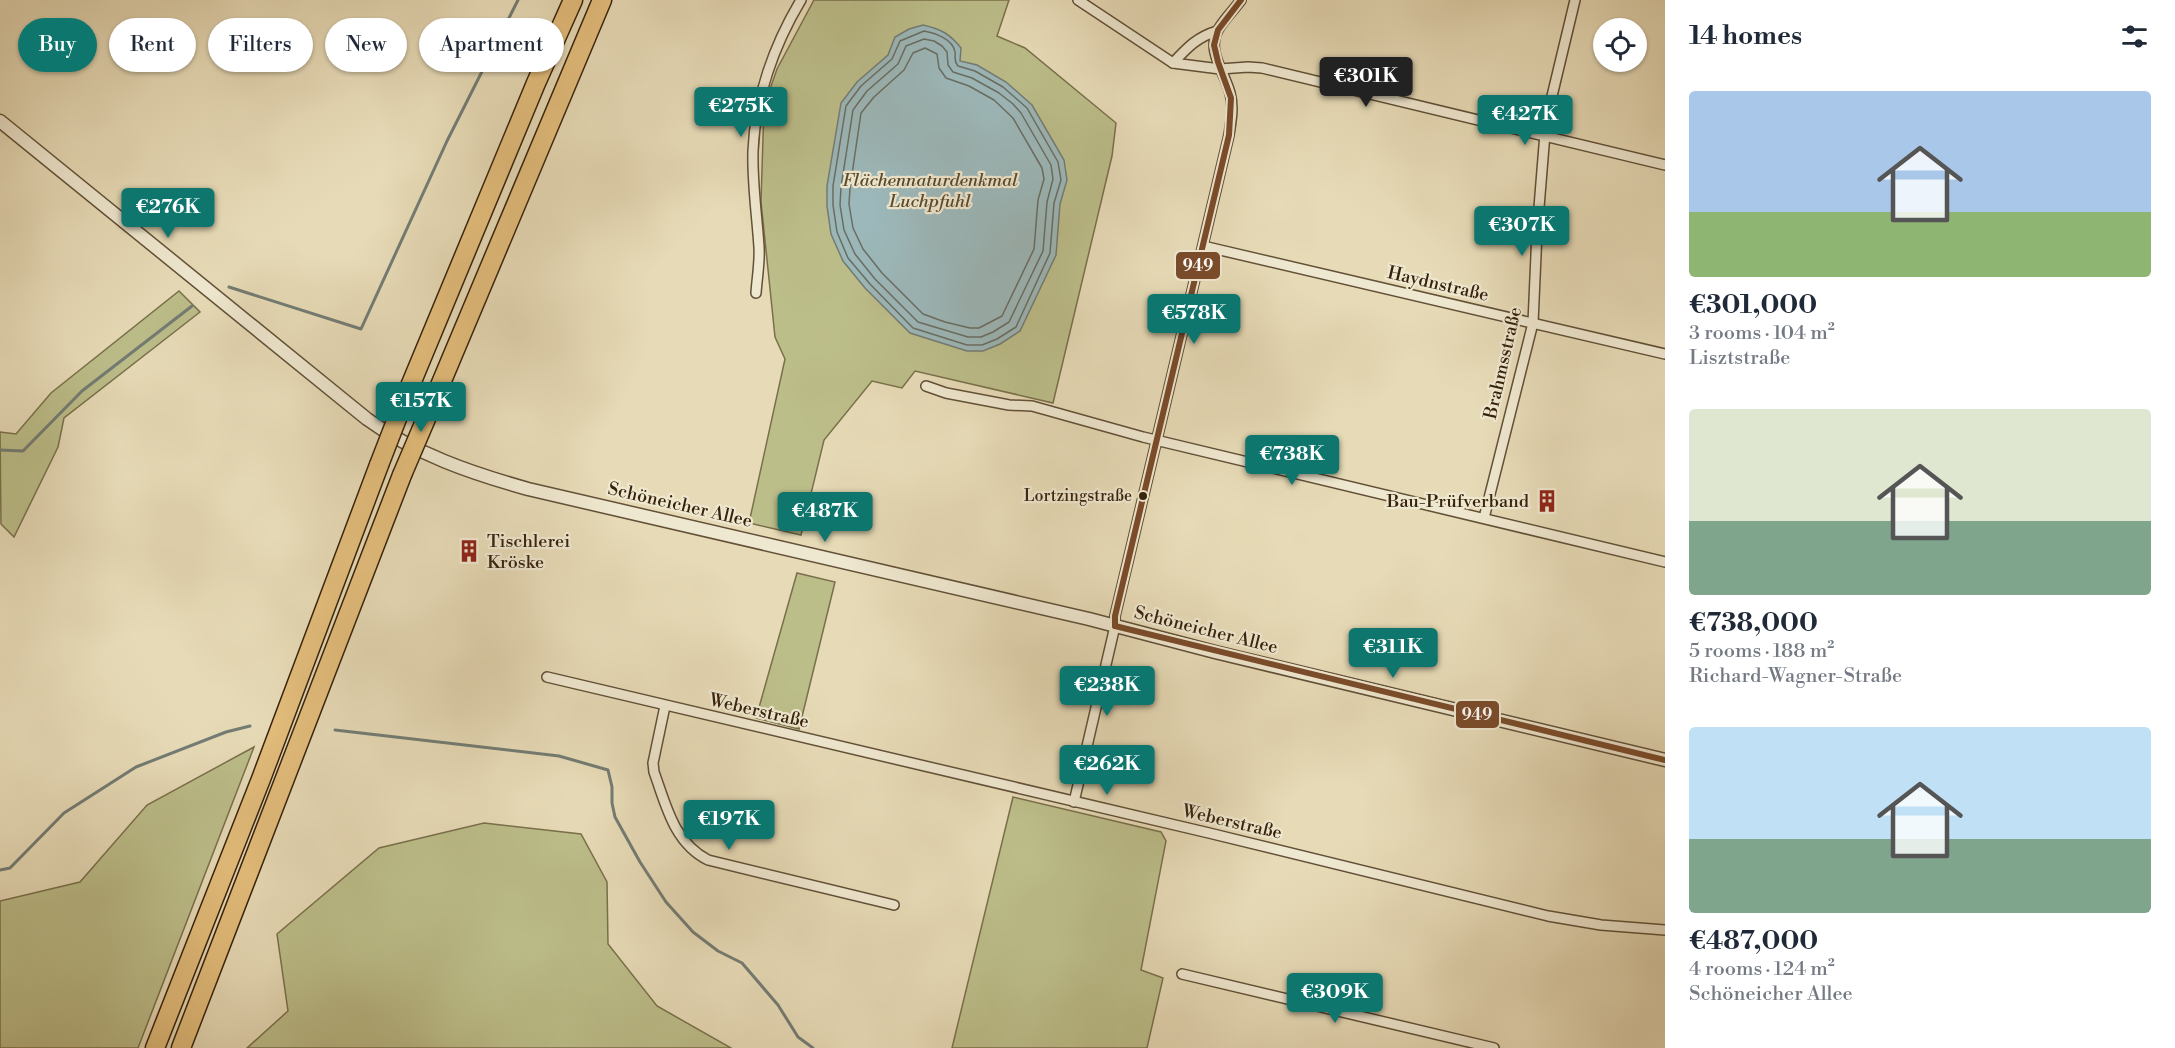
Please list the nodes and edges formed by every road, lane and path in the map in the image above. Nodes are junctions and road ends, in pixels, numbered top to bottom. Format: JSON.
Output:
{"nodes":[{"id":1,"x":573,"y":0,"type":"edge"},
{"id":2,"x":602,"y":0,"type":"edge"},
{"id":3,"x":801,"y":0,"type":"edge"},
{"id":4,"x":1078,"y":0,"type":"edge"},
{"id":5,"x":1241,"y":0,"type":"edge"},
{"id":6,"x":1575,"y":0,"type":"edge"},
{"id":7,"x":1216,"y":31,"type":"junction"},
{"id":8,"x":1173,"y":63,"type":"junction"},
{"id":9,"x":1220,"y":69,"type":"junction"},
{"id":10,"x":0,"y":121,"type":"edge"},
{"id":11,"x":1544,"y":137,"type":"junction"},
{"id":12,"x":1665,"y":165,"type":"edge"},
{"id":13,"x":1203,"y":246,"type":"junction"},
{"id":14,"x":756,"y":293,"type":"dead end"},
{"id":15,"x":1533,"y":323,"type":"junction"},
{"id":16,"x":1665,"y":354,"type":"edge"},
{"id":17,"x":926,"y":386,"type":"dead end"},
{"id":18,"x":1158,"y":439,"type":"junction"},
{"id":19,"x":1485,"y":518,"type":"junction"},
{"id":20,"x":1665,"y":561,"type":"edge"},
{"id":21,"x":1115,"y":626,"type":"junction"},
{"id":22,"x":547,"y":677,"type":"dead end"},
{"id":23,"x":665,"y":706,"type":"junction"},
{"id":24,"x":1665,"y":760,"type":"edge"},
{"id":25,"x":1074,"y":802,"type":"junction"},
{"id":26,"x":894,"y":905,"type":"dead end"},
{"id":27,"x":1665,"y":930,"type":"edge"},
{"id":28,"x":1182,"y":974,"type":"dead end"},
{"id":29,"x":155,"y":1048,"type":"edge"},
{"id":30,"x":181,"y":1048,"type":"edge"},
{"id":31,"x":1494,"y":1048,"type":"edge"}],
"edges":[{"from":1,"to":29,"type":"highway","bridge":true},
{"from":2,"to":30,"type":"highway","bridge":true},
{"from":3,"to":14,"type":"street"},
{"from":4,"to":8,"type":"street"},
{"from":5,"to":7,"type":"street"},
{"from":6,"to":11,"type":"street","name":"Brahmsstraße"},
{"from":7,"to":8,"type":"street"},
{"from":7,"to":9,"type":"street"},
{"from":8,"to":9,"type":"street"},
{"from":9,"to":11,"type":"street"},
{"from":9,"to":13,"type":"street"},
{"from":10,"to":21,"type":"street","name":"Schöneicher Allee"},
{"from":11,"to":12,"type":"street"},
{"from":11,"to":15,"type":"street","name":"Brahmsstraße"},
{"from":13,"to":15,"type":"street","name":"Haydnstraße"},
{"from":13,"to":18,"type":"street"},
{"from":15,"to":16,"type":"street","name":"Haydnstraße"},
{"from":15,"to":19,"type":"street","name":"Brahmsstraße"},
{"from":17,"to":18,"type":"street"},
{"from":18,"to":19,"type":"street"},
{"from":18,"to":21,"type":"street"},
{"from":19,"to":20,"type":"street"},
{"from":21,"to":24,"type":"street","name":"Schöneicher Allee"},
{"from":21,"to":25,"type":"street"},
{"from":22,"to":23,"type":"street","name":"Weberstraße"},
{"from":23,"to":25,"type":"street","name":"Weberstraße"},
{"from":23,"to":26,"type":"street"},
{"from":25,"to":27,"type":"street","name":"Weberstraße"},
{"from":28,"to":31,"type":"street"}]}
